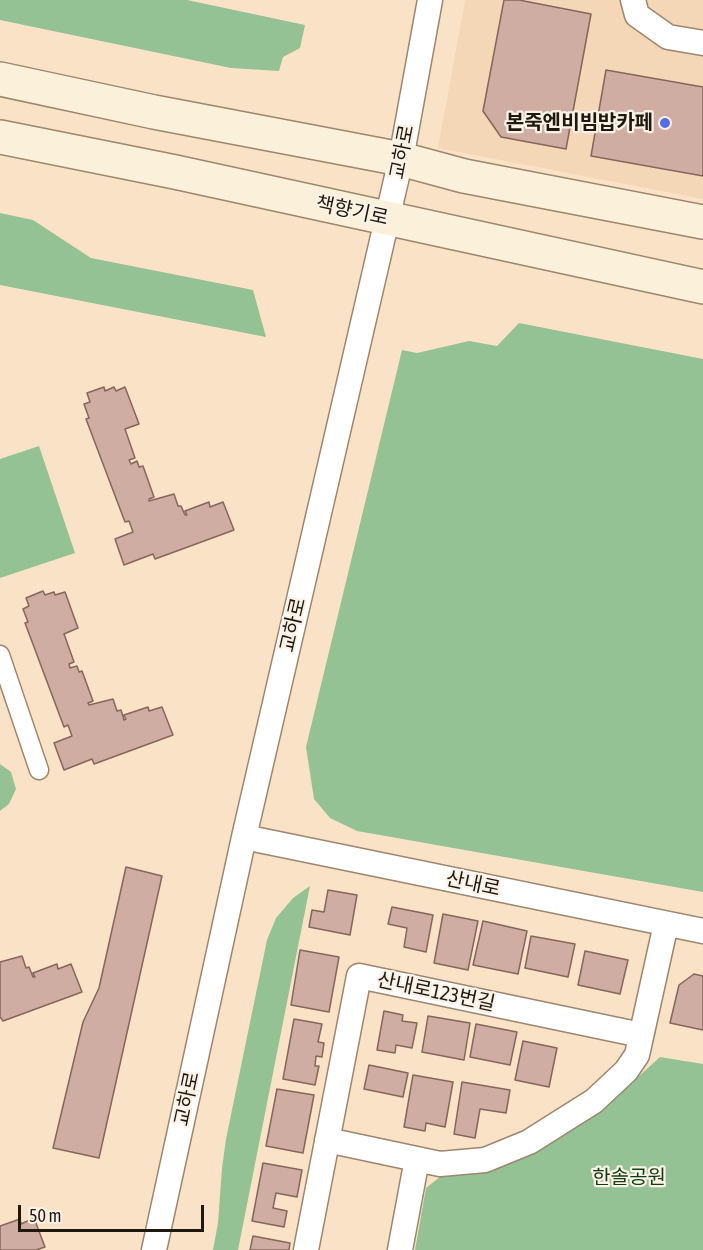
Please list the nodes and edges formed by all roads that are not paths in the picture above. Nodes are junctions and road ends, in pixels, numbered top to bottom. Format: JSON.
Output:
{"nodes":[{"id":1,"x":430,"y":0,"type":"edge"},
{"id":2,"x":633,"y":0,"type":"edge"},
{"id":3,"x":703,"y":43,"type":"edge"},
{"id":4,"x":0,"y":79,"type":"edge"},
{"id":5,"x":0,"y":137,"type":"edge"},
{"id":6,"x":401,"y":159,"type":"junction"},
{"id":7,"x":387,"y":219,"type":"junction"},
{"id":8,"x":703,"y":222,"type":"edge"},
{"id":9,"x":703,"y":287,"type":"edge"},
{"id":10,"x":0,"y":656,"type":"edge"},
{"id":11,"x":39,"y":770,"type":"dead end"},
{"id":12,"x":244,"y":837,"type":"junction"},
{"id":13,"x":666,"y":924,"type":"junction"},
{"id":14,"x":703,"y":931,"type":"edge"},
{"id":15,"x":641,"y":1035,"type":"junction"},
{"id":16,"x":327,"y":1140,"type":"junction"},
{"id":17,"x":417,"y":1159,"type":"junction"},
{"id":18,"x":154,"y":1250,"type":"edge"},
{"id":19,"x":306,"y":1250,"type":"edge"},
{"id":20,"x":400,"y":1250,"type":"edge"}],
"edges":[{"from":1,"to":6,"type":"street","name":"교하로"},
{"from":2,"to":3,"type":"street"},
{"from":4,"to":6,"type":"main road"},
{"from":5,"to":7,"type":"main road","name":"책향기로"},
{"from":6,"to":7,"type":"street","name":"교하로"},
{"from":6,"to":8,"type":"main road"},
{"from":7,"to":9,"type":"main road","name":"책향기로"},
{"from":7,"to":12,"type":"street","name":"교하로"},
{"from":10,"to":11,"type":"street"},
{"from":12,"to":13,"type":"street","name":"산내로"},
{"from":12,"to":18,"type":"street","name":"교하로"},
{"from":13,"to":14,"type":"street","name":"산내로"},
{"from":13,"to":15,"type":"street"},
{"from":15,"to":16,"type":"street","name":"산내로123번길"},
{"from":15,"to":17,"type":"street"},
{"from":16,"to":17,"type":"street"},
{"from":16,"to":19,"type":"street","name":"산내로123번길"},
{"from":17,"to":20,"type":"street"}]}
